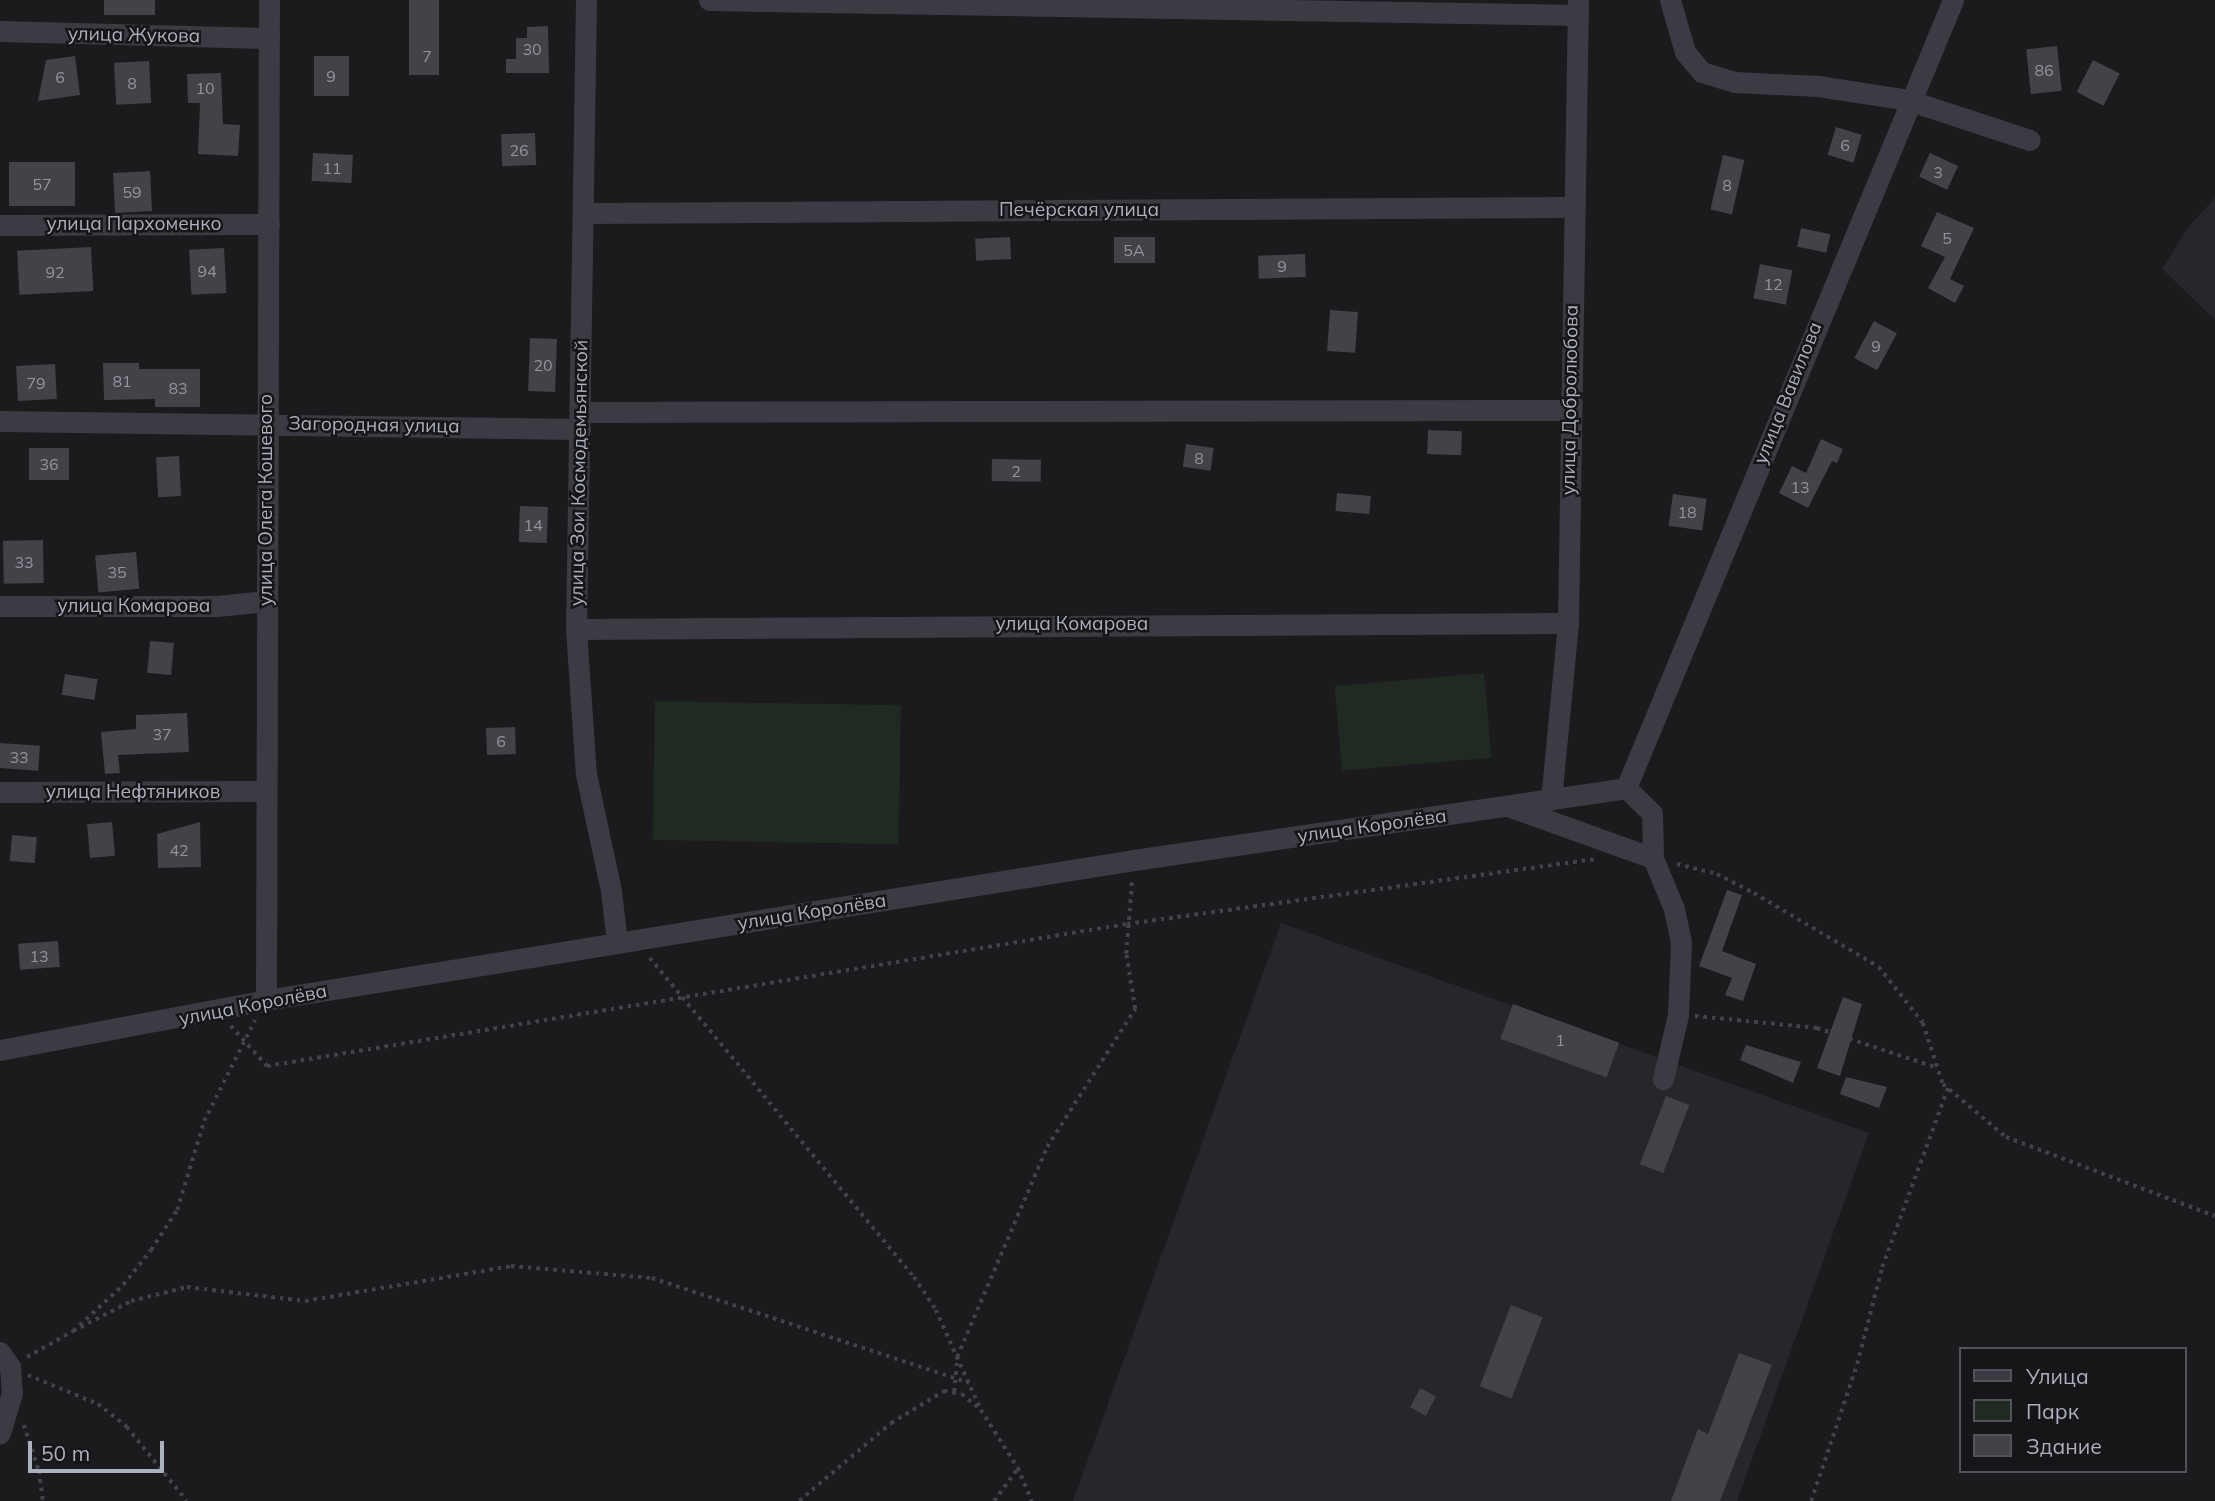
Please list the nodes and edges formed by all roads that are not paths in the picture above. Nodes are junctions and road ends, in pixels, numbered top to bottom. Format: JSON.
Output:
{"nodes":[{"id":1,"x":269,"y":0,"type":"edge"},
{"id":2,"x":586,"y":0,"type":"edge"},
{"id":3,"x":709,"y":0,"type":"edge"},
{"id":4,"x":1670,"y":0,"type":"edge"},
{"id":5,"x":1953,"y":0,"type":"edge"},
{"id":6,"x":1578,"y":8,"type":"edge"},
{"id":7,"x":0,"y":32,"type":"edge"},
{"id":8,"x":269,"y":38,"type":"junction"},
{"id":9,"x":1908,"y":100,"type":"junction"},
{"id":10,"x":2030,"y":140,"type":"dead end"},
{"id":11,"x":1575,"y":207,"type":"junction"},
{"id":12,"x":583,"y":213,"type":"junction"},
{"id":13,"x":269,"y":224,"type":"junction"},
{"id":14,"x":0,"y":225,"type":"edge"},
{"id":15,"x":1568,"y":410,"type":"junction"},
{"id":16,"x":0,"y":421,"type":"edge"},
{"id":17,"x":581,"y":421,"type":"junction"},
{"id":18,"x":264,"y":422,"type":"junction"},
{"id":19,"x":267,"y":601,"type":"junction"},
{"id":20,"x":0,"y":606,"type":"edge"},
{"id":21,"x":1568,"y":623,"type":"junction"},
{"id":22,"x":576,"y":629,"type":"junction"},
{"id":23,"x":1626,"y":788,"type":"junction"},
{"id":24,"x":266,"y":791,"type":"junction"},
{"id":25,"x":0,"y":792,"type":"edge"},
{"id":26,"x":1550,"y":800,"type":"junction"},
{"id":27,"x":1509,"y":807,"type":"junction"},
{"id":28,"x":1643,"y":856,"type":"junction"},
{"id":29,"x":626,"y":942,"type":"junction"},
{"id":30,"x":266,"y":1000,"type":"junction"},
{"id":31,"x":0,"y":1050,"type":"edge"},
{"id":32,"x":1663,"y":1079,"type":"dead end"},
{"id":33,"x":5,"y":1359,"type":"edge"},
{"id":34,"x":0,"y":1433,"type":"edge"}],
"edges":[{"from":1,"to":8,"type":"street","name":"улица Олега Кошевого"},
{"from":2,"to":12,"type":"street","name":"улица Зои Космодемьянской"},
{"from":3,"to":6,"type":"street"},
{"from":4,"to":9,"type":"street"},
{"from":5,"to":9,"type":"street","name":"улица Вавилова"},
{"from":6,"to":11,"type":"street","name":"улица Добролюбова"},
{"from":7,"to":8,"type":"street","name":"улица Жукова"},
{"from":8,"to":13,"type":"street","name":"улица Олега Кошевого"},
{"from":9,"to":10,"type":"street"},
{"from":9,"to":23,"type":"street","name":"улица Вавилова"},
{"from":11,"to":12,"type":"street","name":"Печёрская улица"},
{"from":11,"to":15,"type":"street","name":"улица Добролюбова"},
{"from":12,"to":17,"type":"street","name":"улица Зои Космодемьянской"},
{"from":13,"to":14,"type":"street","name":"улица Пархоменко"},
{"from":13,"to":18,"type":"street","name":"улица Олега Кошевого"},
{"from":15,"to":17,"type":"street"},
{"from":15,"to":21,"type":"street","name":"улица Добролюбова"},
{"from":16,"to":18,"type":"street","name":"Загородная улица"},
{"from":17,"to":18,"type":"street","name":"Загородная улица"},
{"from":17,"to":22,"type":"street","name":"улица Зои Космодемьянской"},
{"from":18,"to":19,"type":"street","name":"улица Олега Кошевого"},
{"from":19,"to":20,"type":"street","name":"улица Комарова"},
{"from":19,"to":24,"type":"street","name":"улица Олега Кошевого"},
{"from":21,"to":22,"type":"street","name":"улица Комарова"},
{"from":21,"to":26,"type":"street","name":"улица Добролюбова"},
{"from":22,"to":29,"type":"street","name":"улица Зои Космодемьянской"},
{"from":23,"to":26,"type":"street","name":"улица Королёва"},
{"from":23,"to":28,"type":"street"},
{"from":24,"to":25,"type":"street","name":"улица Нефтяников"},
{"from":24,"to":30,"type":"street","name":"улица Олега Кошевого"},
{"from":26,"to":27,"type":"street","name":"улица Королёва"},
{"from":27,"to":28,"type":"street"},
{"from":27,"to":29,"type":"street","name":"улица Королёва"},
{"from":28,"to":32,"type":"street"},
{"from":29,"to":30,"type":"street","name":"улица Королёва"},
{"from":30,"to":31,"type":"street","name":"улица Королёва"},
{"from":33,"to":34,"type":"street"}]}
